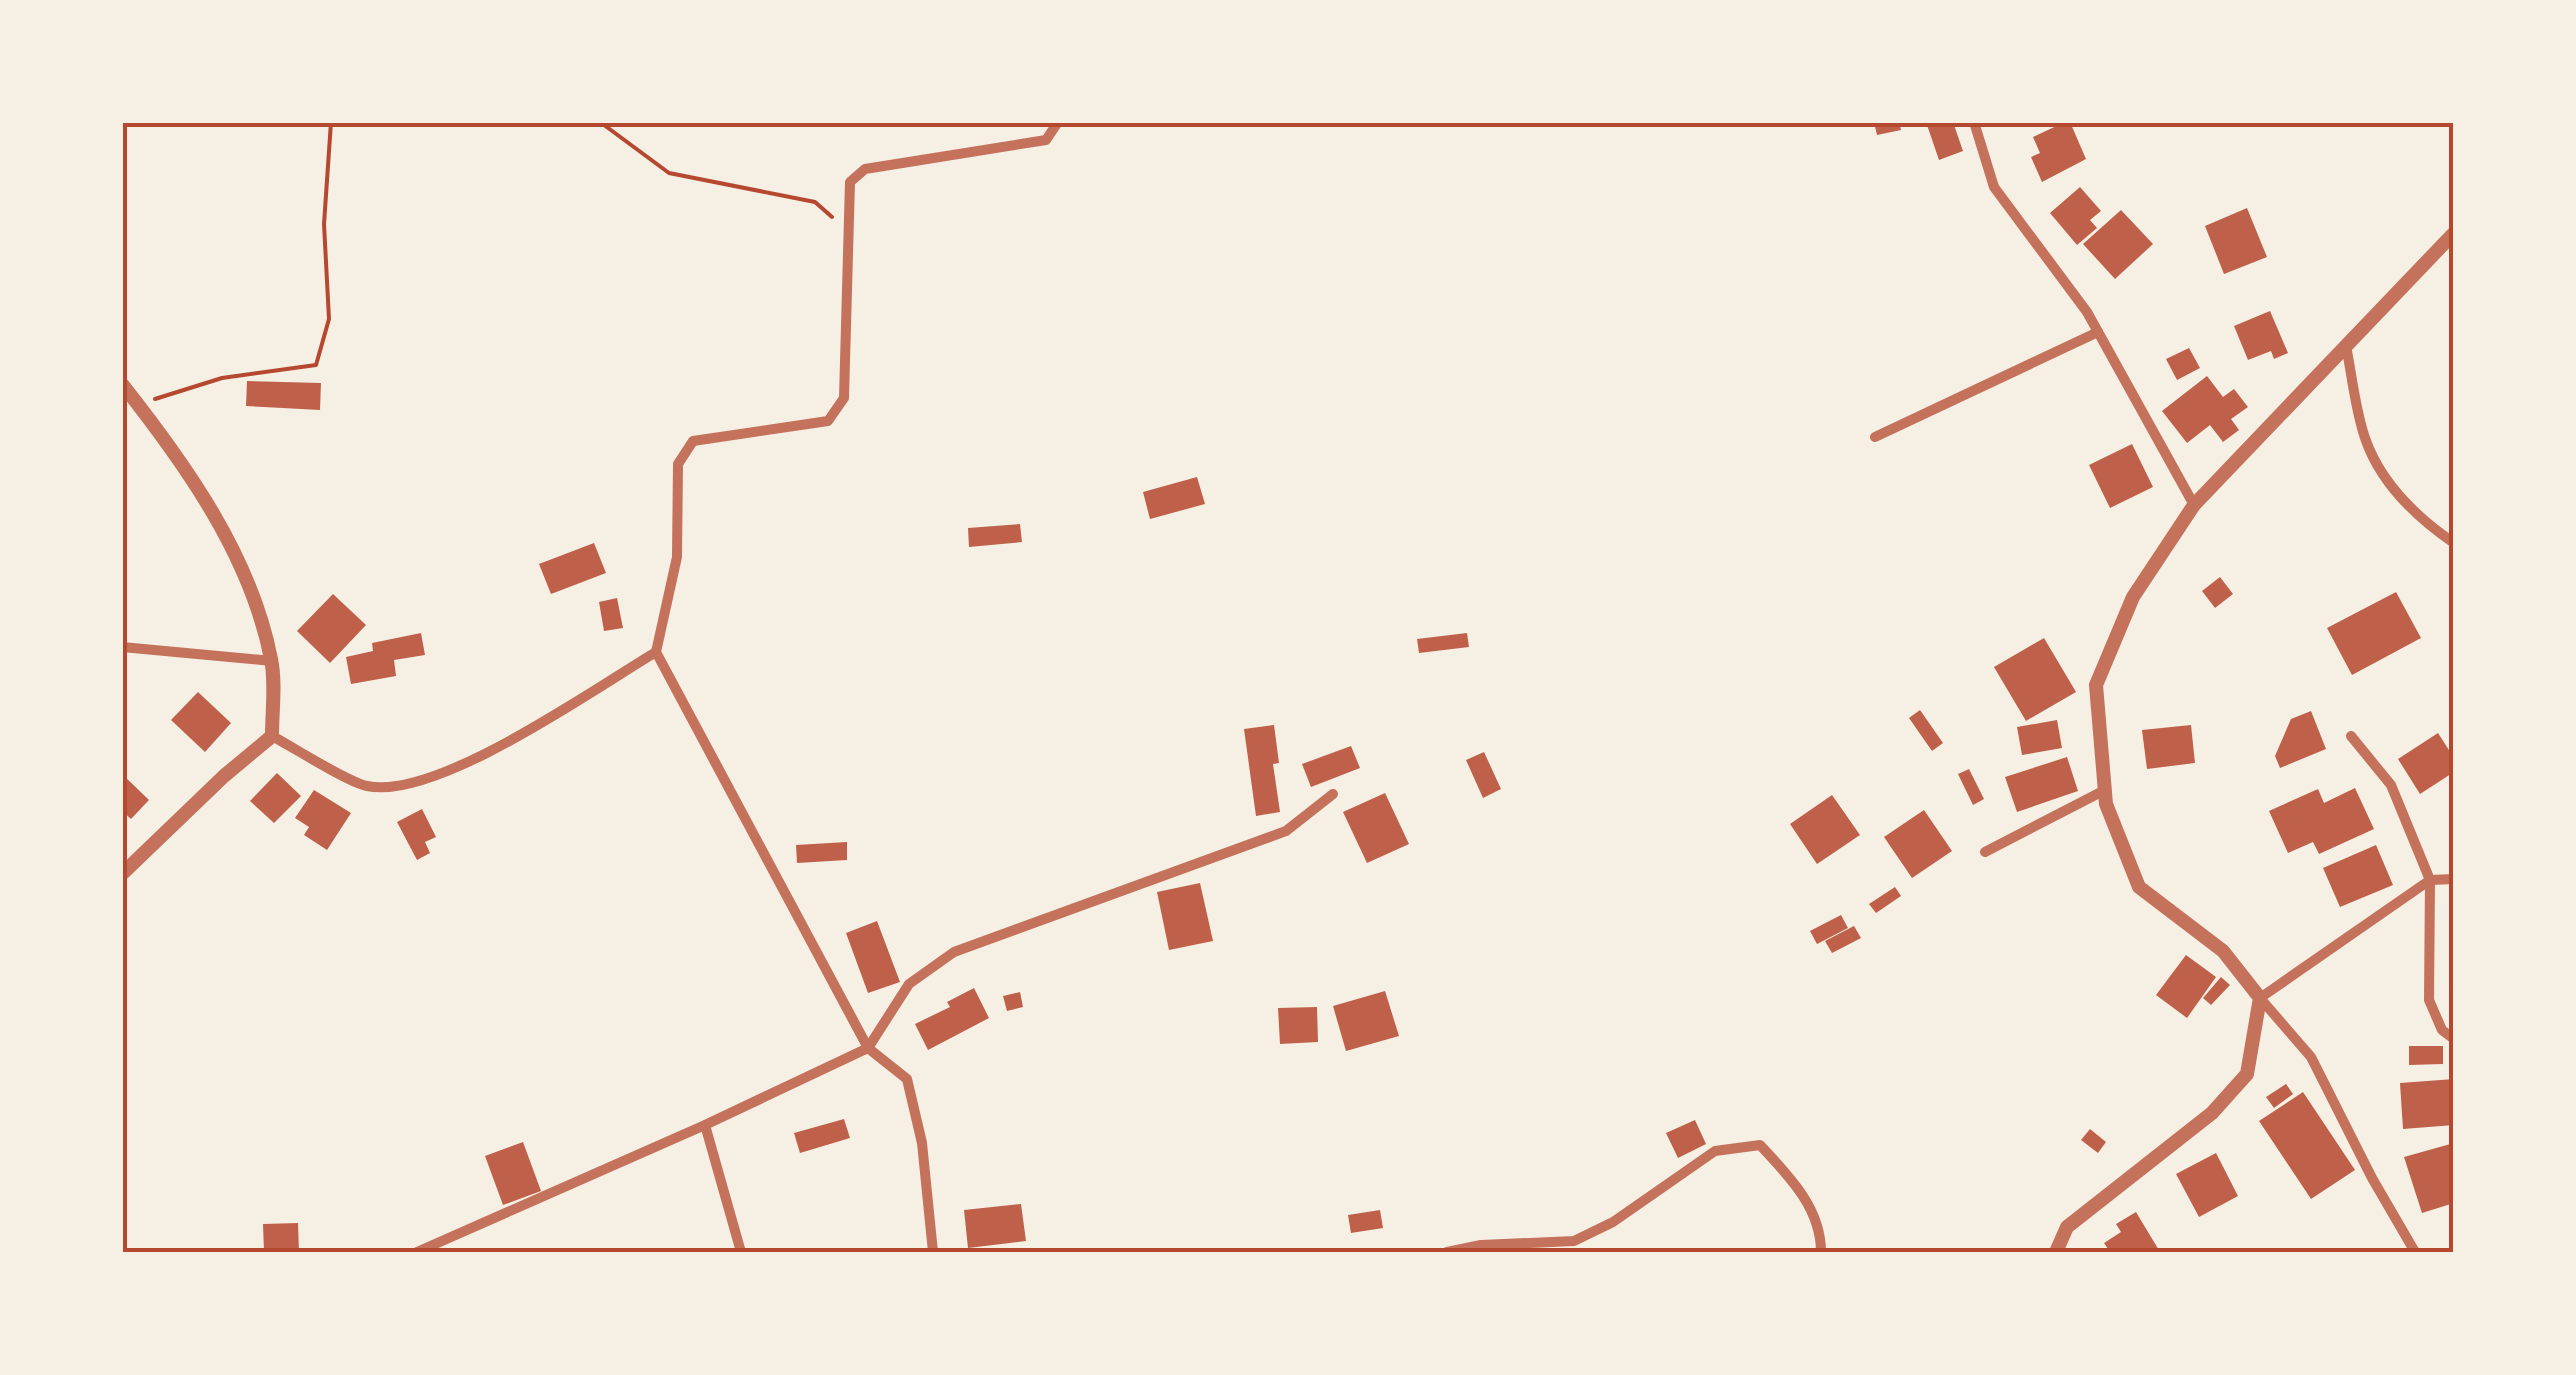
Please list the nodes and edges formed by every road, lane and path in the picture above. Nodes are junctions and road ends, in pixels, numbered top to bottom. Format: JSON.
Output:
{"nodes":[{"id":1,"x":331,"y":122,"type":"edge"},
{"id":2,"x":600,"y":122,"type":"edge"},
{"id":3,"x":1058,"y":122,"type":"edge"},
{"id":4,"x":1974,"y":122,"type":"edge"},
{"id":5,"x":849,"y":227,"type":"junction"},
{"id":6,"x":2454,"y":234,"type":"edge"},
{"id":7,"x":2098,"y":332,"type":"junction"},
{"id":8,"x":2346,"y":346,"type":"junction"},
{"id":9,"x":122,"y":384,"type":"edge"},
{"id":10,"x":138,"y":404,"type":"junction"},
{"id":11,"x":1875,"y":437,"type":"dead end"},
{"id":12,"x":2194,"y":505,"type":"junction"},
{"id":13,"x":2454,"y":543,"type":"edge"},
{"id":14,"x":122,"y":647,"type":"edge"},
{"id":15,"x":656,"y":652,"type":"junction"},
{"id":16,"x":272,"y":661,"type":"junction"},
{"id":17,"x":272,"y":736,"type":"junction"},
{"id":18,"x":2351,"y":736,"type":"dead end"},
{"id":19,"x":2105,"y":790,"type":"junction"},
{"id":20,"x":1333,"y":794,"type":"dead end"},
{"id":21,"x":1986,"y":852,"type":"dead end"},
{"id":22,"x":122,"y":874,"type":"edge"},
{"id":23,"x":2454,"y":879,"type":"edge"},
{"id":24,"x":2430,"y":880,"type":"junction"},
{"id":25,"x":2260,"y":998,"type":"junction"},
{"id":26,"x":2454,"y":1039,"type":"edge"},
{"id":27,"x":868,"y":1048,"type":"junction"},
{"id":28,"x":705,"y":1125,"type":"junction"},
{"id":29,"x":417,"y":1252,"type":"edge"},
{"id":30,"x":742,"y":1252,"type":"edge"},
{"id":31,"x":933,"y":1252,"type":"edge"},
{"id":32,"x":1447,"y":1252,"type":"edge"},
{"id":33,"x":1821,"y":1252,"type":"edge"},
{"id":34,"x":2056,"y":1252,"type":"edge"},
{"id":35,"x":2415,"y":1252,"type":"edge"}],
"edges":[{"from":1,"to":10,"type":"path"},
{"from":2,"to":5,"type":"path"},
{"from":3,"to":5,"type":"street"},
{"from":4,"to":7,"type":"street"},
{"from":5,"to":15,"type":"street"},
{"from":6,"to":8,"type":"street"},
{"from":7,"to":11,"type":"street"},
{"from":7,"to":12,"type":"street"},
{"from":8,"to":12,"type":"street"},
{"from":8,"to":13,"type":"street"},
{"from":9,"to":10,"type":"street"},
{"from":10,"to":16,"type":"street"},
{"from":12,"to":19,"type":"street"},
{"from":14,"to":16,"type":"street"},
{"from":15,"to":17,"type":"street"},
{"from":15,"to":27,"type":"street"},
{"from":16,"to":17,"type":"street"},
{"from":17,"to":22,"type":"street"},
{"from":18,"to":24,"type":"street"},
{"from":19,"to":21,"type":"street"},
{"from":19,"to":25,"type":"street"},
{"from":20,"to":27,"type":"street"},
{"from":23,"to":24,"type":"street"},
{"from":24,"to":25,"type":"street"},
{"from":24,"to":26,"type":"street"},
{"from":25,"to":34,"type":"street"},
{"from":25,"to":35,"type":"street"},
{"from":27,"to":28,"type":"street"},
{"from":27,"to":31,"type":"street"},
{"from":28,"to":29,"type":"street"},
{"from":28,"to":30,"type":"street"},
{"from":32,"to":33,"type":"street"}]}
